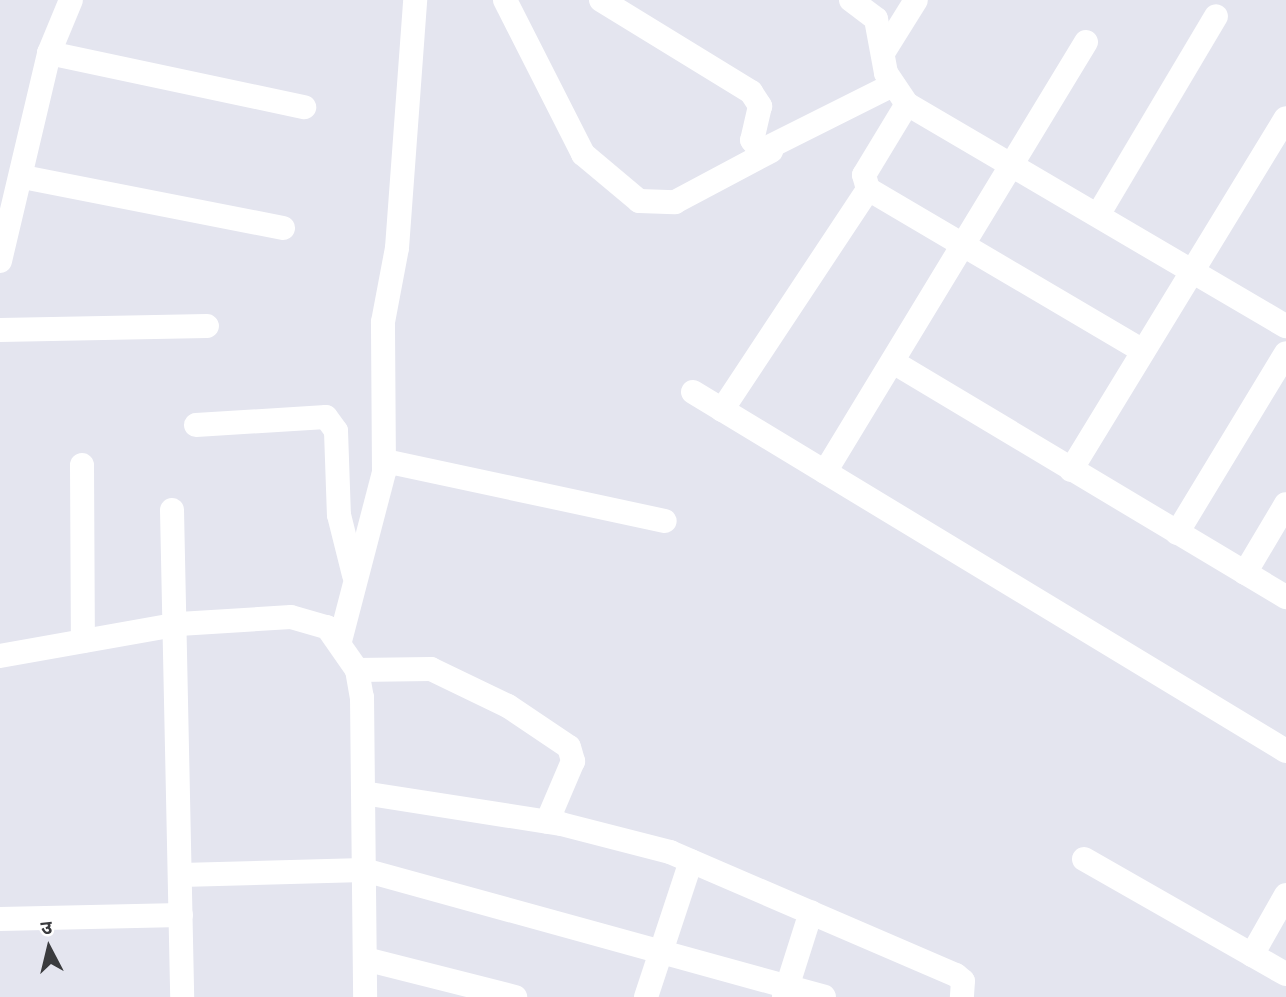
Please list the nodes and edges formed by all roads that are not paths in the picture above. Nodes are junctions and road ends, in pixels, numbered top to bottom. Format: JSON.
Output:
{"nodes":[{"id":1,"x":71,"y":0,"type":"edge"},
{"id":2,"x":415,"y":0,"type":"edge"},
{"id":3,"x":505,"y":0,"type":"edge"},
{"id":4,"x":601,"y":0,"type":"edge"},
{"id":5,"x":851,"y":0,"type":"edge"},
{"id":6,"x":916,"y":0,"type":"edge"},
{"id":7,"x":1216,"y":16,"type":"dead end"},
{"id":8,"x":1086,"y":42,"type":"dead end"},
{"id":9,"x":48,"y":53,"type":"junction"},
{"id":10,"x":883,"y":53,"type":"junction"},
{"id":11,"x":899,"y":95,"type":"junction"},
{"id":12,"x":304,"y":107,"type":"dead end"},
{"id":13,"x":1286,"y":118,"type":"edge"},
{"id":14,"x":771,"y":151,"type":"junction"},
{"id":15,"x":1013,"y":167,"type":"junction"},
{"id":16,"x":23,"y":177,"type":"junction"},
{"id":17,"x":868,"y":189,"type":"junction"},
{"id":18,"x":1098,"y":215,"type":"junction"},
{"id":19,"x":283,"y":228,"type":"dead end"},
{"id":20,"x":967,"y":244,"type":"junction"},
{"id":21,"x":0,"y":261,"type":"edge"},
{"id":22,"x":1193,"y":272,"type":"junction"},
{"id":23,"x":207,"y":326,"type":"dead end"},
{"id":24,"x":1286,"y":326,"type":"edge"},
{"id":25,"x":0,"y":330,"type":"edge"},
{"id":26,"x":1143,"y":351,"type":"junction"},
{"id":27,"x":1286,"y":353,"type":"edge"},
{"id":28,"x":893,"y":362,"type":"junction"},
{"id":29,"x":693,"y":392,"type":"dead end"},
{"id":30,"x":722,"y":410,"type":"junction"},
{"id":31,"x":196,"y":425,"type":"dead end"},
{"id":32,"x":385,"y":461,"type":"junction"},
{"id":33,"x":82,"y":465,"type":"dead end"},
{"id":34,"x":1071,"y":470,"type":"junction"},
{"id":35,"x":825,"y":472,"type":"junction"},
{"id":36,"x":1286,"y":504,"type":"edge"},
{"id":37,"x":172,"y":510,"type":"dead end"},
{"id":38,"x":665,"y":521,"type":"dead end"},
{"id":39,"x":1177,"y":533,"type":"junction"},
{"id":40,"x":1245,"y":573,"type":"junction"},
{"id":41,"x":356,"y":579,"type":"junction"},
{"id":42,"x":1286,"y":597,"type":"edge"},
{"id":43,"x":179,"y":624,"type":"junction"},
{"id":44,"x":340,"y":640,"type":"junction"},
{"id":45,"x":83,"y":641,"type":"junction"},
{"id":46,"x":0,"y":656,"type":"edge"},
{"id":47,"x":357,"y":670,"type":"junction"},
{"id":48,"x":1286,"y":751,"type":"edge"},
{"id":49,"x":363,"y":793,"type":"junction"},
{"id":50,"x":547,"y":822,"type":"junction"},
{"id":51,"x":1084,"y":859,"type":"dead end"},
{"id":52,"x":691,"y":861,"type":"junction"},
{"id":53,"x":365,"y":870,"type":"junction"},
{"id":54,"x":181,"y":875,"type":"junction"},
{"id":55,"x":1286,"y":895,"type":"edge"},
{"id":56,"x":811,"y":912,"type":"junction"},
{"id":57,"x":181,"y":915,"type":"junction"},
{"id":58,"x":0,"y":919,"type":"edge"},
{"id":59,"x":661,"y":952,"type":"junction"},
{"id":60,"x":1252,"y":956,"type":"junction"},
{"id":61,"x":365,"y":959,"type":"junction"},
{"id":62,"x":1286,"y":974,"type":"edge"},
{"id":63,"x":786,"y":992,"type":"edge"},
{"id":64,"x":486,"y":993,"type":"edge"},
{"id":65,"x":182,"y":997,"type":"edge"},
{"id":66,"x":365,"y":997,"type":"edge"},
{"id":67,"x":515,"y":997,"type":"edge"},
{"id":68,"x":646,"y":997,"type":"edge"},
{"id":69,"x":824,"y":997,"type":"edge"},
{"id":70,"x":962,"y":997,"type":"edge"}],
"edges":[{"from":1,"to":9,"type":"street"},
{"from":2,"to":32,"type":"street"},
{"from":3,"to":14,"type":"street"},
{"from":4,"to":14,"type":"street"},
{"from":5,"to":10,"type":"street"},
{"from":6,"to":10,"type":"street"},
{"from":7,"to":18,"type":"street"},
{"from":8,"to":15,"type":"street"},
{"from":9,"to":12,"type":"street"},
{"from":9,"to":16,"type":"street"},
{"from":10,"to":11,"type":"street"},
{"from":11,"to":14,"type":"street"},
{"from":11,"to":15,"type":"street"},
{"from":11,"to":17,"type":"street"},
{"from":13,"to":22,"type":"street"},
{"from":15,"to":18,"type":"street"},
{"from":15,"to":20,"type":"street"},
{"from":16,"to":19,"type":"street"},
{"from":16,"to":21,"type":"street"},
{"from":17,"to":20,"type":"street"},
{"from":17,"to":30,"type":"street"},
{"from":18,"to":22,"type":"street"},
{"from":20,"to":26,"type":"street"},
{"from":20,"to":28,"type":"street"},
{"from":22,"to":24,"type":"street"},
{"from":22,"to":26,"type":"street"},
{"from":23,"to":25,"type":"street"},
{"from":26,"to":34,"type":"street"},
{"from":27,"to":39,"type":"street"},
{"from":28,"to":34,"type":"street"},
{"from":28,"to":35,"type":"street"},
{"from":29,"to":30,"type":"street"},
{"from":30,"to":35,"type":"street"},
{"from":31,"to":41,"type":"street"},
{"from":32,"to":38,"type":"street"},
{"from":32,"to":41,"type":"street"},
{"from":33,"to":45,"type":"street"},
{"from":34,"to":39,"type":"street"},
{"from":35,"to":48,"type":"street"},
{"from":36,"to":40,"type":"street"},
{"from":37,"to":43,"type":"street"},
{"from":39,"to":40,"type":"street"},
{"from":40,"to":42,"type":"street"},
{"from":41,"to":44,"type":"street"},
{"from":43,"to":44,"type":"street"},
{"from":43,"to":45,"type":"street"},
{"from":43,"to":54,"type":"street"},
{"from":44,"to":47,"type":"street"},
{"from":45,"to":46,"type":"street"},
{"from":47,"to":49,"type":"street"},
{"from":47,"to":50,"type":"street"},
{"from":49,"to":50,"type":"street"},
{"from":49,"to":53,"type":"street"},
{"from":50,"to":52,"type":"street"},
{"from":51,"to":60,"type":"street"},
{"from":52,"to":56,"type":"street"},
{"from":52,"to":59,"type":"street"},
{"from":53,"to":54,"type":"street"},
{"from":53,"to":59,"type":"street"},
{"from":53,"to":61,"type":"street"},
{"from":54,"to":57,"type":"street"},
{"from":55,"to":60,"type":"street"},
{"from":56,"to":63,"type":"street"},
{"from":56,"to":70,"type":"street"},
{"from":57,"to":58,"type":"street"},
{"from":57,"to":65,"type":"street"},
{"from":59,"to":63,"type":"street"},
{"from":59,"to":68,"type":"street"},
{"from":60,"to":62,"type":"street"},
{"from":61,"to":64,"type":"street"},
{"from":61,"to":66,"type":"street"},
{"from":63,"to":69,"type":"street"},
{"from":64,"to":67,"type":"street"}]}
